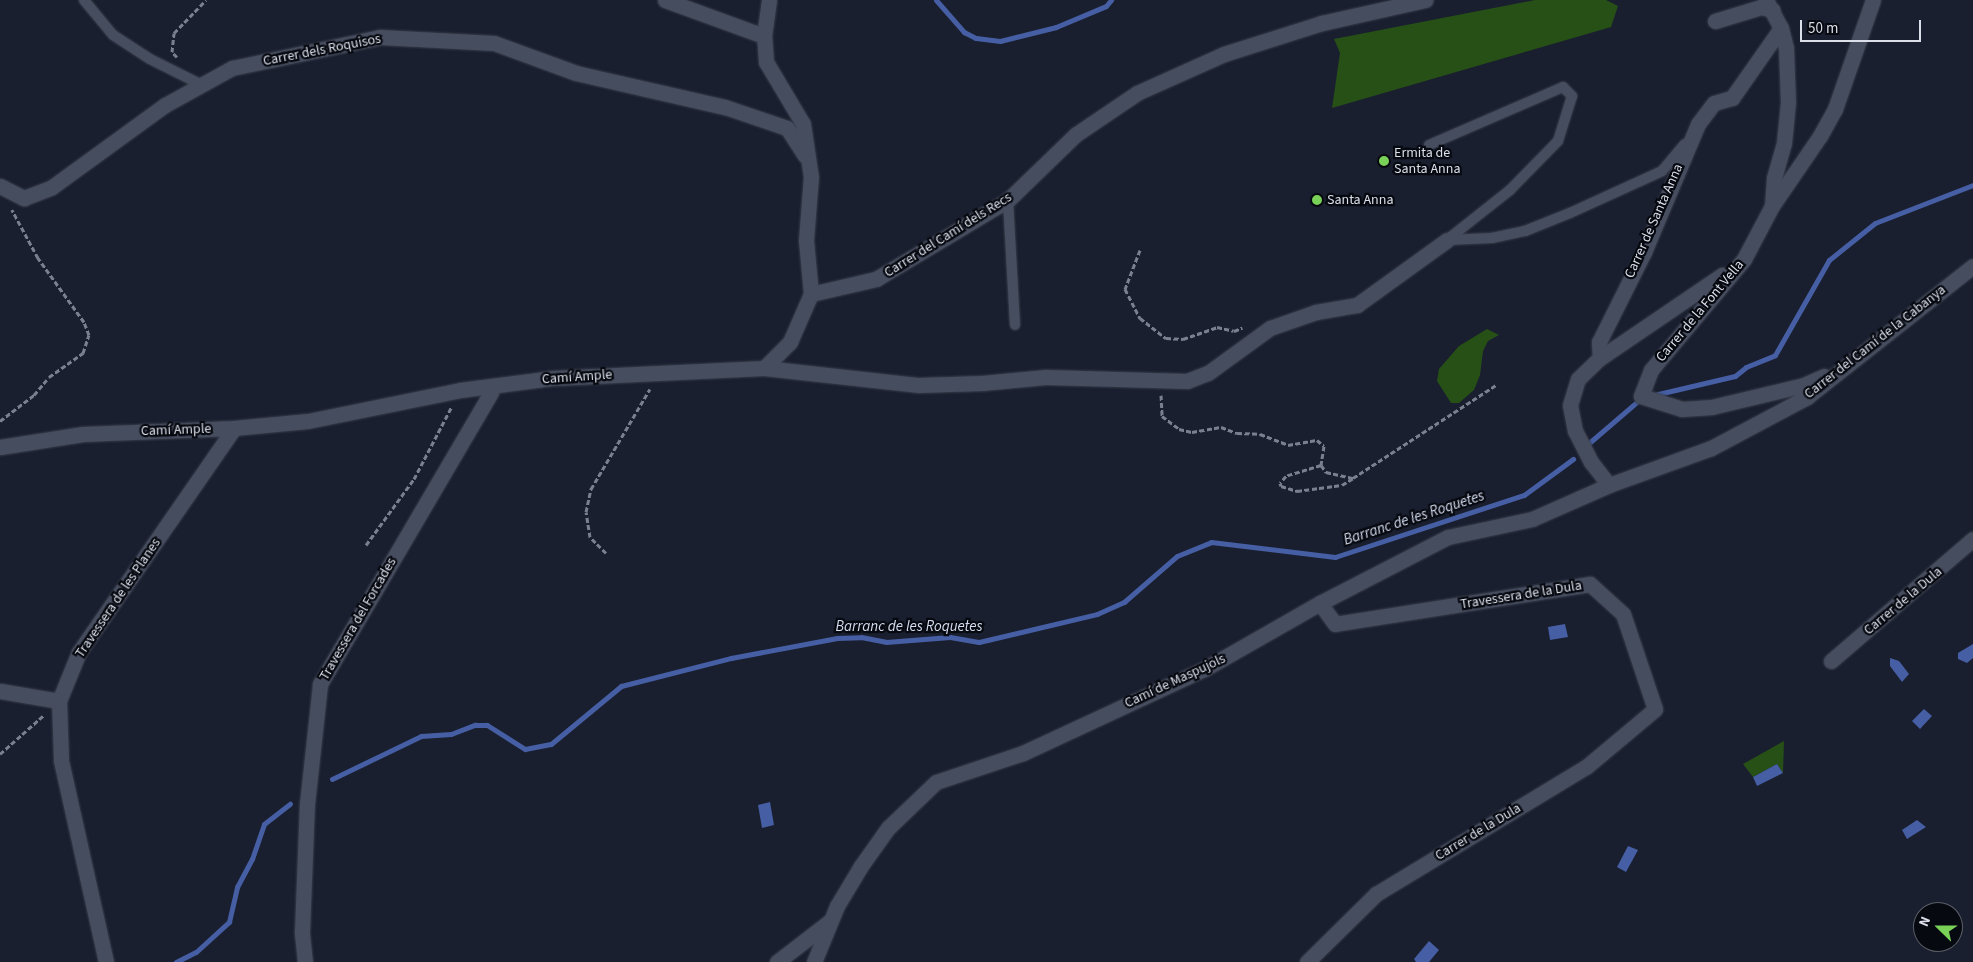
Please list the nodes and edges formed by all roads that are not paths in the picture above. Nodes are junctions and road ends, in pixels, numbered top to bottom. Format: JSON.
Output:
{"nodes":[{"id":1,"x":84,"y":0,"type":"edge"},
{"id":2,"x":665,"y":0,"type":"edge"},
{"id":3,"x":769,"y":0,"type":"edge"},
{"id":4,"x":1425,"y":0,"type":"edge"},
{"id":5,"x":1873,"y":0,"type":"edge"},
{"id":6,"x":1773,"y":3,"type":"edge"},
{"id":7,"x":1715,"y":20,"type":"dead end"},
{"id":8,"x":1781,"y":28,"type":"junction"},
{"id":9,"x":764,"y":36,"type":"junction"},
{"id":10,"x":202,"y":85,"type":"junction"},
{"id":11,"x":1696,"y":130,"type":"junction"},
{"id":12,"x":1429,"y":144,"type":"dead end"},
{"id":13,"x":806,"y":157,"type":"junction"},
{"id":14,"x":0,"y":186,"type":"edge"},
{"id":15,"x":1008,"y":200,"type":"junction"},
{"id":16,"x":1772,"y":206,"type":"junction"},
{"id":17,"x":1447,"y":240,"type":"junction"},
{"id":18,"x":1744,"y":259,"type":"junction"},
{"id":19,"x":1973,"y":266,"type":"edge"},
{"id":20,"x":811,"y":294,"type":"junction"},
{"id":21,"x":1015,"y":325,"type":"dead end"},
{"id":22,"x":1600,"y":358,"type":"junction"},
{"id":23,"x":764,"y":368,"type":"junction"},
{"id":24,"x":1838,"y":371,"type":"junction"},
{"id":25,"x":491,"y":392,"type":"dead end"},
{"id":26,"x":234,"y":428,"type":"junction"},
{"id":27,"x":0,"y":447,"type":"edge"},
{"id":28,"x":1609,"y":485,"type":"junction"},
{"id":29,"x":1973,"y":538,"type":"edge"},
{"id":30,"x":1320,"y":603,"type":"junction"},
{"id":31,"x":1831,"y":662,"type":"dead end"},
{"id":32,"x":0,"y":691,"type":"edge"},
{"id":33,"x":59,"y":701,"type":"junction"},
{"id":34,"x":1655,"y":708,"type":"joint"},
{"id":35,"x":830,"y":921,"type":"junction"},
{"id":36,"x":106,"y":962,"type":"edge"},
{"id":37,"x":305,"y":962,"type":"edge"},
{"id":38,"x":777,"y":962,"type":"edge"},
{"id":39,"x":814,"y":962,"type":"edge"},
{"id":40,"x":1307,"y":962,"type":"edge"}],
"edges":[{"from":1,"to":10,"type":"lane"},
{"from":2,"to":9,"type":"street"},
{"from":3,"to":9,"type":"street"},
{"from":4,"to":15,"type":"street","name":"Carrer del Camí dels Recs"},
{"from":5,"to":16,"type":"street","name":"Carrer de la Font Vella"},
{"from":6,"to":7,"type":"street"},
{"from":6,"to":8,"type":"street"},
{"from":8,"to":11,"type":"street","name":"Carrer de Santa Anna"},
{"from":8,"to":16,"type":"street"},
{"from":9,"to":13,"type":"street"},
{"from":10,"to":13,"type":"street","name":"Carrer dels Roquisos"},
{"from":10,"to":14,"type":"street","name":"Carrer dels Roquisos"},
{"from":11,"to":17,"type":"lane"},
{"from":11,"to":22,"type":"street","name":"Carrer de Santa Anna"},
{"from":12,"to":17,"type":"lane"},
{"from":13,"to":20,"type":"street"},
{"from":15,"to":20,"type":"street","name":"Carrer del Camí dels Recs"},
{"from":15,"to":21,"type":"lane"},
{"from":16,"to":18,"type":"street","name":"Carrer de la Font Vella"},
{"from":17,"to":23,"type":"street","name":"Camí Ample"},
{"from":18,"to":22,"type":"street"},
{"from":18,"to":24,"type":"street","name":"Carrer de la Font Vella"},
{"from":19,"to":24,"type":"street","name":"Carrer del Camí de la Cabanya"},
{"from":20,"to":23,"type":"street"},
{"from":22,"to":28,"type":"street"},
{"from":23,"to":26,"type":"street","name":"Camí Ample"},
{"from":24,"to":28,"type":"street","name":"Carrer del Camí de la Cabanya"},
{"from":25,"to":37,"type":"street","name":"Travessera del Forcades"},
{"from":26,"to":27,"type":"street","name":"Camí Ample"},
{"from":26,"to":33,"type":"street","name":"Travessera de les Planes"},
{"from":28,"to":30,"type":"street","name":"Camí de Maspujols"},
{"from":29,"to":31,"type":"street","name":"Carrer de la Dula"},
{"from":30,"to":34,"type":"street","name":"Travessera de la Dula"},
{"from":30,"to":35,"type":"street","name":"Camí de Maspujols"},
{"from":32,"to":33,"type":"street"},
{"from":33,"to":36,"type":"street","name":"Travessera de les Planes"},
{"from":34,"to":40,"type":"street","name":"Carrer de la Dula"},
{"from":35,"to":38,"type":"street"},
{"from":35,"to":39,"type":"street","name":"Camí de Maspujols"}]}
